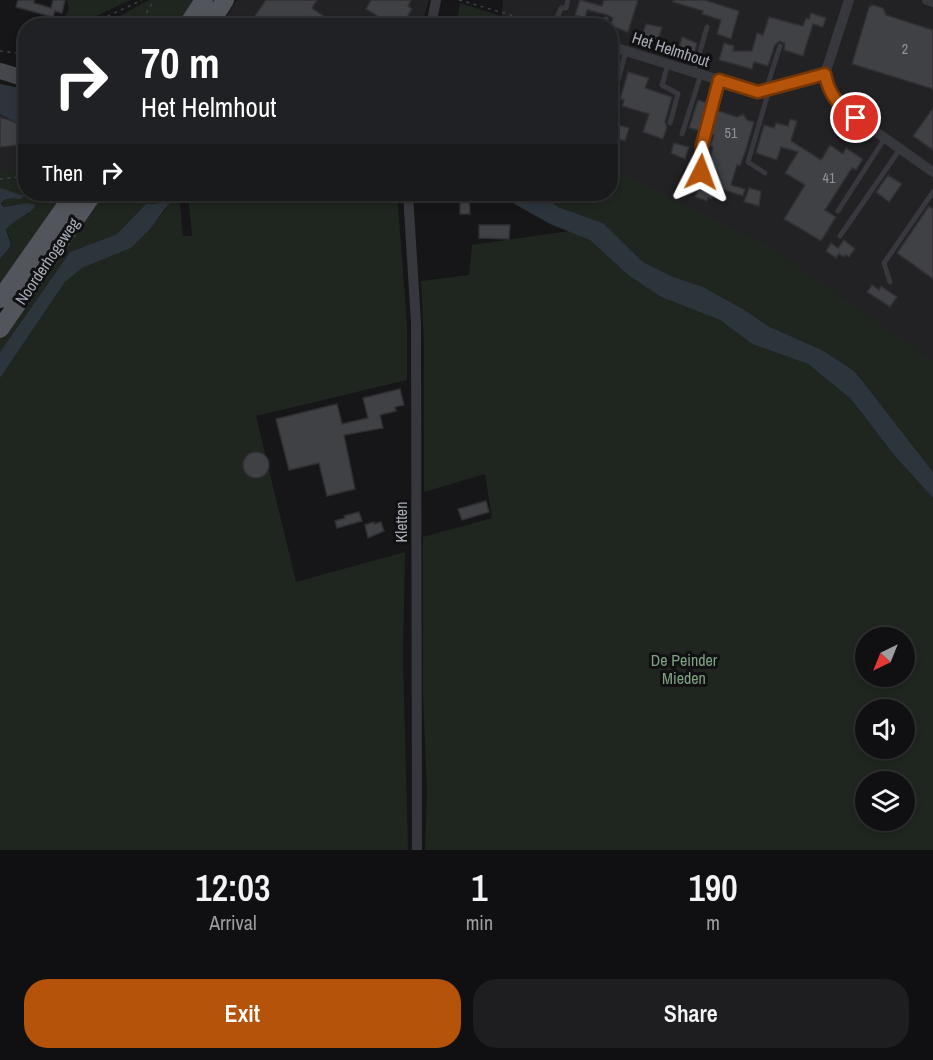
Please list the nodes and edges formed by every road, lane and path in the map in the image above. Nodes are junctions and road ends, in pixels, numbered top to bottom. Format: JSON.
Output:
{"nodes":[{"id":1,"x":142,"y":0,"type":"edge"},
{"id":2,"x":154,"y":0,"type":"edge"},
{"id":3,"x":204,"y":0,"type":"edge"},
{"id":4,"x":225,"y":0,"type":"edge"},
{"id":5,"x":436,"y":0,"type":"edge"},
{"id":6,"x":459,"y":0,"type":"edge"},
{"id":7,"x":568,"y":0,"type":"edge"},
{"id":8,"x":849,"y":0,"type":"edge"},
{"id":9,"x":927,"y":0,"type":"edge"},
{"id":10,"x":933,"y":2,"type":"edge"},
{"id":11,"x":104,"y":18,"type":"edge"},
{"id":12,"x":144,"y":18,"type":"edge"},
{"id":13,"x":192,"y":18,"type":"edge"},
{"id":14,"x":213,"y":18,"type":"edge"},
{"id":15,"x":432,"y":18,"type":"edge"},
{"id":16,"x":521,"y":18,"type":"edge"},
{"id":17,"x":557,"y":18,"type":"edge"},
{"id":18,"x":707,"y":27,"type":"dead end"},
{"id":19,"x":780,"y":46,"type":"dead end"},
{"id":20,"x":618,"y":48,"type":"edge"},
{"id":21,"x":18,"y":49,"type":"edge"},
{"id":22,"x":0,"y":51,"type":"edge"},
{"id":23,"x":626,"y":51,"type":"junction"},
{"id":24,"x":16,"y":53,"type":"joint"},
{"id":25,"x":668,"y":64,"type":"junction"},
{"id":26,"x":0,"y":71,"type":"edge"},
{"id":27,"x":698,"y":73,"type":"junction"},
{"id":28,"x":825,"y":74,"type":"junction"},
{"id":29,"x":18,"y":77,"type":"edge"},
{"id":30,"x":618,"y":80,"type":"edge"},
{"id":31,"x":719,"y":80,"type":"junction"},
{"id":32,"x":767,"y":91,"type":"junction"},
{"id":33,"x":670,"y":123,"type":"dead end"},
{"id":34,"x":682,"y":134,"type":"dead end"},
{"id":35,"x":885,"y":138,"type":"junction"},
{"id":36,"x":900,"y":149,"type":"junction"},
{"id":37,"x":701,"y":172,"type":"dead end"},
{"id":38,"x":933,"y":172,"type":"edge"},
{"id":39,"x":765,"y":173,"type":"dead end"},
{"id":40,"x":18,"y":177,"type":"edge"},
{"id":41,"x":0,"y":179,"type":"edge"},
{"id":42,"x":933,"y":192,"type":"edge"},
{"id":43,"x":69,"y":201,"type":"edge"},
{"id":44,"x":88,"y":201,"type":"edge"},
{"id":45,"x":408,"y":201,"type":"edge"},
{"id":46,"x":838,"y":211,"type":"dead end"},
{"id":47,"x":840,"y":236,"type":"dead end"},
{"id":48,"x":890,"y":282,"type":"dead end"},
{"id":49,"x":0,"y":299,"type":"edge"},
{"id":50,"x":0,"y":329,"type":"edge"},
{"id":51,"x":417,"y":850,"type":"edge"}],
"edges":[{"from":1,"to":11,"type":"path"},
{"from":2,"to":12,"type":"path"},
{"from":3,"to":13,"type":"main road"},
{"from":4,"to":14,"type":"main road"},
{"from":5,"to":15,"type":"street"},
{"from":6,"to":16,"type":"path"},
{"from":7,"to":17,"type":"lane"},
{"from":8,"to":28,"type":"street"},
{"from":9,"to":10,"type":"street"},
{"from":18,"to":27,"type":"lane"},
{"from":19,"to":32,"type":"lane"},
{"from":20,"to":23,"type":"street","name":"Het Helmhout"},
{"from":21,"to":24,"type":"path"},
{"from":22,"to":24,"type":"path"},
{"from":23,"to":25,"type":"street","name":"Het Helmhout"},
{"from":23,"to":30,"type":"lane"},
{"from":25,"to":27,"type":"street","name":"Het Helmhout"},
{"from":25,"to":33,"type":"lane"},
{"from":26,"to":29,"type":"main road"},
{"from":27,"to":31,"type":"street","name":"Het Helmhout"},
{"from":27,"to":34,"type":"lane"},
{"from":28,"to":32,"type":"street","name":"Het Helmhout"},
{"from":28,"to":35,"type":"street"},
{"from":31,"to":32,"type":"street","name":"Het Helmhout"},
{"from":31,"to":37,"type":"lane"},
{"from":32,"to":39,"type":"lane"},
{"from":35,"to":36,"type":"street"},
{"from":35,"to":46,"type":"lane"},
{"from":36,"to":38,"type":"street"},
{"from":36,"to":47,"type":"lane"},
{"from":40,"to":41,"type":"path"},
{"from":42,"to":48,"type":"lane"},
{"from":43,"to":49,"type":"main road","name":"Noorderhogeweg"},
{"from":44,"to":50,"type":"main road","name":"Noorderhogeweg"},
{"from":45,"to":51,"type":"street","name":"Kletten"}]}
